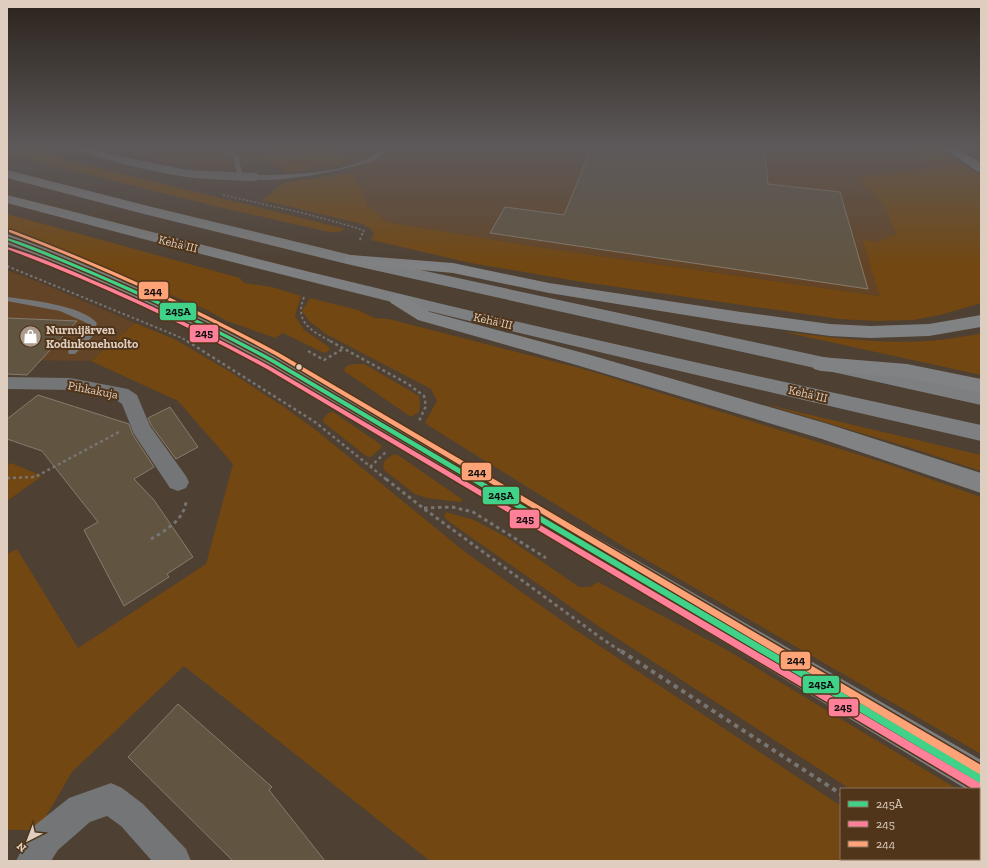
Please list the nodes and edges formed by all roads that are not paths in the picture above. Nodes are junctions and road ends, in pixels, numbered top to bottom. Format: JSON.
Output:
{"nodes":[{"id":1,"x":56,"y":187,"type":"edge"},
{"id":2,"x":7,"y":199,"type":"edge"},
{"id":3,"x":7,"y":240,"type":"edge"},
{"id":4,"x":351,"y":260,"type":"junction"},
{"id":5,"x":7,"y":299,"type":"edge"},
{"id":6,"x":397,"y":299,"type":"junction"},
{"id":7,"x":981,"y":321,"type":"edge"},
{"id":8,"x":72,"y":352,"type":"dead end"},
{"id":9,"x":822,"y":364,"type":"junction"},
{"id":10,"x":7,"y":383,"type":"edge"},
{"id":11,"x":981,"y":386,"type":"edge"},
{"id":12,"x":981,"y":398,"type":"edge"},
{"id":13,"x":981,"y":433,"type":"edge"},
{"id":14,"x":178,"y":482,"type":"road end"},
{"id":15,"x":981,"y":483,"type":"edge"},
{"id":16,"x":981,"y":779,"type":"edge"},
{"id":17,"x":33,"y":861,"type":"edge"},
{"id":18,"x":174,"y":861,"type":"edge"}],
"edges":[{"from":1,"to":4,"type":"highway"},
{"from":2,"to":6,"type":"highway","name":"Kehä III"},
{"from":3,"to":16,"type":"main road"},
{"from":4,"to":7,"type":"highway"},
{"from":4,"to":9,"type":"highway"},
{"from":5,"to":8,"type":"lane"},
{"from":6,"to":13,"type":"highway","name":"Kehä III"},
{"from":6,"to":15,"type":"highway"},
{"from":9,"to":11,"type":"highway"},
{"from":9,"to":12,"type":"highway"},
{"from":10,"to":14,"type":"street","name":"Pihkakuja"},
{"from":17,"to":18,"type":"street"}]}
